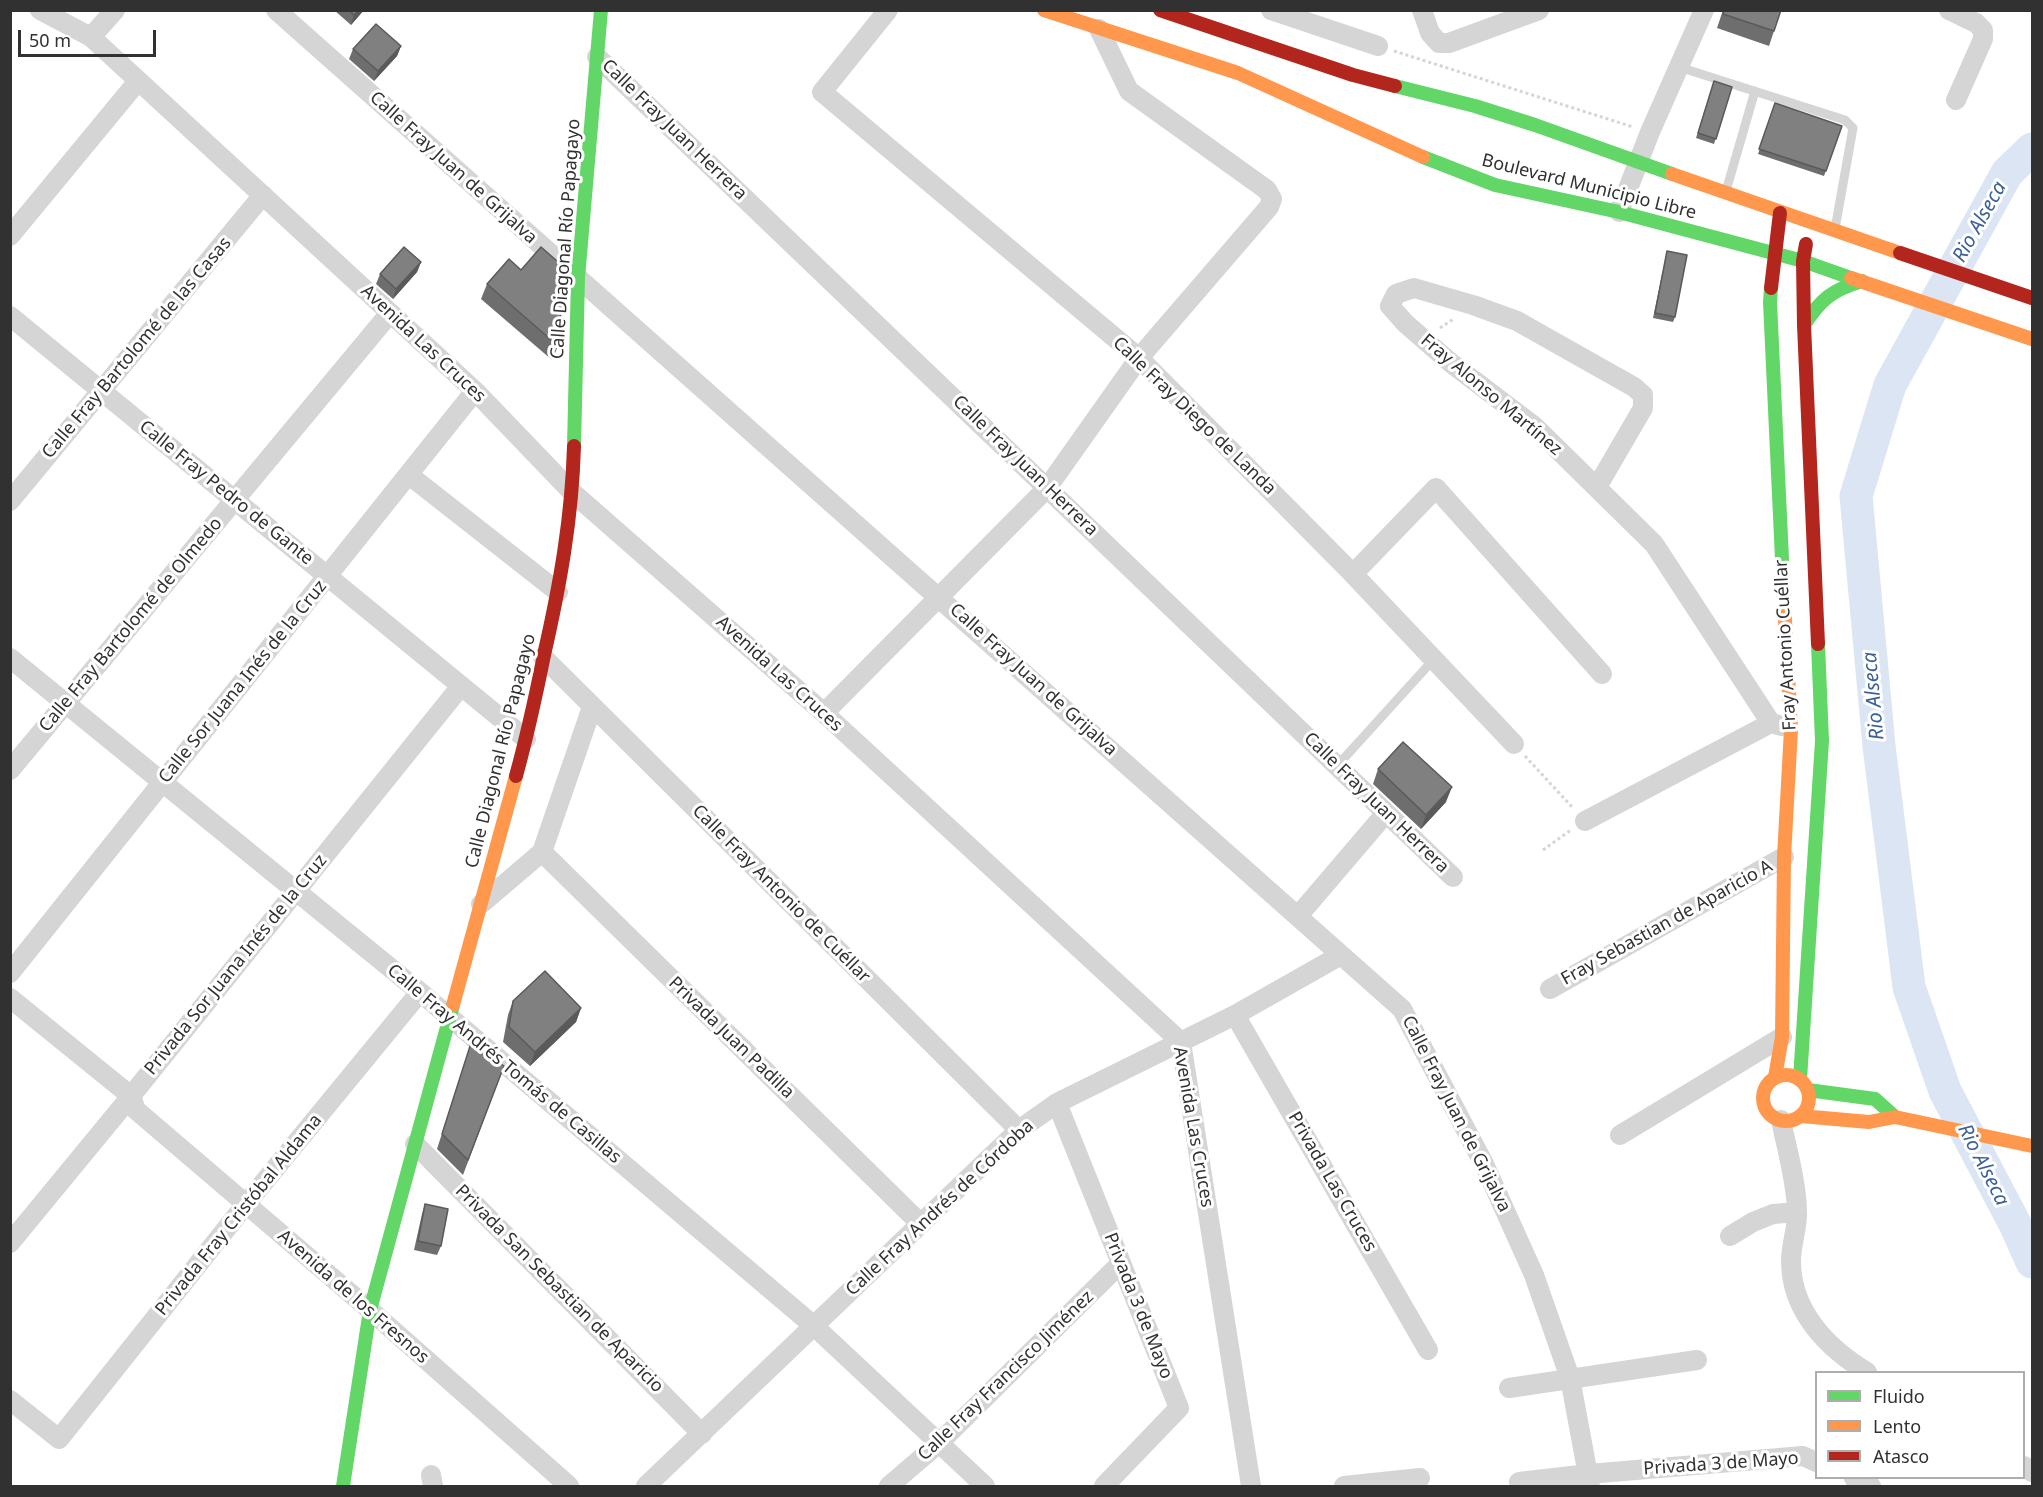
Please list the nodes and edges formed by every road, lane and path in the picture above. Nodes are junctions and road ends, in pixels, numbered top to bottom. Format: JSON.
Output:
{"nodes":[{"id":1,"x":40,"y":10,"type":"edge"},
{"id":2,"x":115,"y":10,"type":"edge"},
{"id":3,"x":276,"y":10,"type":"edge"},
{"id":4,"x":601,"y":10,"type":"edge"},
{"id":5,"x":888,"y":10,"type":"edge"},
{"id":6,"x":1044,"y":10,"type":"edge"},
{"id":7,"x":1160,"y":10,"type":"edge"},
{"id":8,"x":1271,"y":10,"type":"edge"},
{"id":9,"x":1422,"y":10,"type":"edge"},
{"id":10,"x":1539,"y":10,"type":"edge"},
{"id":11,"x":1704,"y":10,"type":"edge"},
{"id":12,"x":1949,"y":10,"type":"edge"},
{"id":13,"x":1198,"y":16,"type":"edge"},
{"id":14,"x":1099,"y":29,"type":"junction"},
{"id":15,"x":91,"y":38,"type":"junction"},
{"id":16,"x":1378,"y":46,"type":"joint"},
{"id":17,"x":597,"y":57,"type":"junction"},
{"id":18,"x":1679,"y":67,"type":"junction"},
{"id":19,"x":138,"y":81,"type":"junction"},
{"id":20,"x":1755,"y":91,"type":"junction"},
{"id":21,"x":1956,"y":100,"type":"dead end"},
{"id":22,"x":1650,"y":132,"type":"junction"},
{"id":23,"x":1638,"y":163,"type":"junction"},
{"id":24,"x":1725,"y":194,"type":"junction"},
{"id":25,"x":263,"y":195,"type":"junction"},
{"id":26,"x":1619,"y":212,"type":"junction"},
{"id":27,"x":1780,"y":213,"type":"junction"},
{"id":28,"x":1807,"y":221,"type":"junction"},
{"id":29,"x":1834,"y":231,"type":"junction"},
{"id":30,"x":10,"y":236,"type":"edge"},
{"id":31,"x":1773,"y":253,"type":"junction"},
{"id":32,"x":1803,"y":261,"type":"junction"},
{"id":33,"x":578,"y":278,"type":"junction"},
{"id":34,"x":1862,"y":281,"type":"junction"},
{"id":35,"x":2032,"y":298,"type":"edge"},
{"id":36,"x":1473,"y":305,"type":"junction"},
{"id":37,"x":390,"y":313,"type":"junction"},
{"id":38,"x":10,"y":316,"type":"edge"},
{"id":39,"x":1804,"y":325,"type":"junction"},
{"id":40,"x":2032,"y":339,"type":"edge"},
{"id":41,"x":1426,"y":342,"type":"junction"},
{"id":42,"x":1139,"y":358,"type":"junction"},
{"id":43,"x":102,"y":391,"type":"junction"},
{"id":44,"x":475,"y":391,"type":"junction"},
{"id":45,"x":408,"y":475,"type":"junction"},
{"id":46,"x":1597,"y":487,"type":"junction"},
{"id":47,"x":1047,"y":488,"type":"junction"},
{"id":48,"x":573,"y":493,"type":"junction"},
{"id":49,"x":235,"y":500,"type":"junction"},
{"id":50,"x":10,"y":501,"type":"edge"},
{"id":51,"x":1353,"y":574,"type":"junction"},
{"id":52,"x":327,"y":577,"type":"junction"},
{"id":53,"x":558,"y":592,"type":"junction"},
{"id":54,"x":940,"y":598,"type":"junction"},
{"id":55,"x":543,"y":657,"type":"junction"},
{"id":56,"x":10,"y":658,"type":"edge"},
{"id":57,"x":1434,"y":659,"type":"junction"},
{"id":58,"x":1602,"y":674,"type":"dead end"},
{"id":59,"x":461,"y":686,"type":"junction"},
{"id":60,"x":66,"y":703,"type":"junction"},
{"id":61,"x":592,"y":707,"type":"junction"},
{"id":62,"x":824,"y":713,"type":"junction"},
{"id":63,"x":1771,"y":723,"type":"junction"},
{"id":64,"x":1791,"y":729,"type":"junction"},
{"id":65,"x":526,"y":739,"type":"junction"},
{"id":66,"x":1514,"y":744,"type":"joint"},
{"id":67,"x":1337,"y":766,"type":"junction"},
{"id":68,"x":10,"y":770,"type":"edge"},
{"id":69,"x":163,"y":782,"type":"junction"},
{"id":70,"x":1386,"y":813,"type":"junction"},
{"id":71,"x":1585,"y":821,"type":"junction"},
{"id":72,"x":1543,"y":850,"type":"dead end"},
{"id":73,"x":542,"y":852,"type":"junction"},
{"id":74,"x":1785,"y":857,"type":"junction"},
{"id":75,"x":1453,"y":877,"type":"dead end"},
{"id":76,"x":295,"y":890,"type":"junction"},
{"id":77,"x":481,"y":904,"type":"junction"},
{"id":78,"x":1298,"y":916,"type":"junction"},
{"id":79,"x":1341,"y":955,"type":"junction"},
{"id":80,"x":10,"y":973,"type":"edge"},
{"id":81,"x":1550,"y":989,"type":"dead end"},
{"id":82,"x":420,"y":992,"type":"junction"},
{"id":83,"x":10,"y":998,"type":"edge"},
{"id":84,"x":1235,"y":1015,"type":"junction"},
{"id":85,"x":10,"y":1016,"type":"edge"},
{"id":86,"x":450,"y":1017,"type":"junction"},
{"id":87,"x":1782,"y":1038,"type":"junction"},
{"id":88,"x":1181,"y":1042,"type":"junction"},
{"id":89,"x":1775,"y":1077,"type":"junction"},
{"id":90,"x":1804,"y":1085,"type":"junction"},
{"id":91,"x":1057,"y":1103,"type":"junction"},
{"id":92,"x":130,"y":1104,"type":"junction"},
{"id":93,"x":1801,"y":1116,"type":"junction"},
{"id":94,"x":1895,"y":1117,"type":"junction"},
{"id":95,"x":1781,"y":1120,"type":"junction"},
{"id":96,"x":1019,"y":1130,"type":"junction"},
{"id":97,"x":1620,"y":1135,"type":"dead end"},
{"id":98,"x":415,"y":1144,"type":"junction"},
{"id":99,"x":2032,"y":1146,"type":"edge"},
{"id":100,"x":246,"y":1204,"type":"junction"},
{"id":101,"x":1797,"y":1212,"type":"junction"},
{"id":102,"x":921,"y":1224,"type":"junction"},
{"id":103,"x":1730,"y":1236,"type":"dead end"},
{"id":104,"x":10,"y":1243,"type":"edge"},
{"id":105,"x":1121,"y":1263,"type":"junction"},
{"id":106,"x":370,"y":1311,"type":"junction"},
{"id":107,"x":814,"y":1326,"type":"junction"},
{"id":108,"x":1428,"y":1350,"type":"dead end"},
{"id":109,"x":1697,"y":1360,"type":"dead end"},
{"id":110,"x":1865,"y":1371,"type":"edge"},
{"id":111,"x":1570,"y":1378,"type":"junction"},
{"id":112,"x":1509,"y":1388,"type":"dead end"},
{"id":113,"x":10,"y":1400,"type":"edge"},
{"id":114,"x":702,"y":1434,"type":"junction"},
{"id":115,"x":939,"y":1443,"type":"junction"},
{"id":116,"x":1815,"y":1462,"type":"edge"},
{"id":117,"x":1420,"y":1478,"type":"dead end"},
{"id":118,"x":1856,"y":1479,"type":"edge"},
{"id":119,"x":1589,"y":1480,"type":"edge"},
{"id":120,"x":1519,"y":1482,"type":"dead end"},
{"id":121,"x":343,"y":1486,"type":"edge"},
{"id":122,"x":569,"y":1486,"type":"edge"},
{"id":123,"x":646,"y":1486,"type":"edge"},
{"id":124,"x":889,"y":1486,"type":"edge"},
{"id":125,"x":985,"y":1486,"type":"edge"},
{"id":126,"x":1104,"y":1486,"type":"edge"},
{"id":127,"x":1251,"y":1486,"type":"edge"},
{"id":128,"x":1344,"y":1486,"type":"edge"},
{"id":129,"x":1871,"y":1486,"type":"edge"}],
"edges":[{"from":1,"to":15,"type":"street","name":"Avenida Las Cruces"},
{"from":2,"to":15,"type":"street"},
{"from":3,"to":33,"type":"street","name":"Calle Fray Juan de Grijalva"},
{"from":4,"to":17,"type":"street","name":"Calle Diagonal Río Papagayo"},
{"from":5,"to":42,"type":"street","name":"Calle Fray Diego de Landa"},
{"from":6,"to":14,"type":"street","name":"Boulevard Municipio Libre"},
{"from":7,"to":13,"type":"street","name":"Boulevard Municipio Libre"},
{"from":8,"to":16,"type":"street"},
{"from":9,"to":10,"type":"street"},
{"from":11,"to":18,"type":"street"},
{"from":12,"to":21,"type":"street"},
{"from":13,"to":23,"type":"street","name":"Boulevard Municipio Libre"},
{"from":14,"to":26,"type":"street","name":"Boulevard Municipio Libre"},
{"from":14,"to":42,"type":"street"},
{"from":15,"to":19,"type":"street","name":"Avenida Las Cruces"},
{"from":16,"to":22,"type":"path"},
{"from":17,"to":33,"type":"street","name":"Calle Diagonal Río Papagayo"},
{"from":17,"to":47,"type":"street","name":"Calle Fray Juan Herrera"},
{"from":18,"to":20,"type":"lane"},
{"from":18,"to":22,"type":"street"},
{"from":19,"to":25,"type":"street","name":"Avenida Las Cruces"},
{"from":19,"to":30,"type":"street"},
{"from":20,"to":24,"type":"lane"},
{"from":20,"to":29,"type":"lane"},
{"from":22,"to":23,"type":"street"},
{"from":23,"to":24,"type":"street","name":"Boulevard Municipio Libre"},
{"from":23,"to":26,"type":"street"},
{"from":24,"to":27,"type":"street","name":"Boulevard Municipio Libre"},
{"from":25,"to":37,"type":"street","name":"Avenida Las Cruces"},
{"from":25,"to":43,"type":"street","name":"Calle Fray Bartolomé de las Casas"},
{"from":26,"to":31,"type":"street","name":"Boulevard Municipio Libre"},
{"from":27,"to":28,"type":"street","name":"Boulevard Municipio Libre"},
{"from":27,"to":31,"type":"street","name":"Fray Antonio Cuéllar"},
{"from":28,"to":29,"type":"street","name":"Boulevard Municipio Libre"},
{"from":28,"to":32,"type":"street","name":"Fray Antonio Cuéllar"},
{"from":29,"to":35,"type":"street","name":"Boulevard Municipio Libre"},
{"from":31,"to":32,"type":"street","name":"Boulevard Municipio Libre"},
{"from":31,"to":64,"type":"street","name":"Fray Antonio Cuéllar"},
{"from":32,"to":34,"type":"street","name":"Boulevard Municipio Libre"},
{"from":32,"to":39,"type":"street","name":"Fray Antonio Cuéllar"},
{"from":33,"to":48,"type":"street","name":"Calle Diagonal Río Papagayo"},
{"from":33,"to":54,"type":"street","name":"Calle Fray Juan de Grijalva"},
{"from":34,"to":39,"type":"street"},
{"from":34,"to":40,"type":"street","name":"Boulevard Municipio Libre"},
{"from":36,"to":41,"type":"path"},
{"from":36,"to":41,"type":"street","name":"Fray Alonso Martínez"},
{"from":36,"to":46,"type":"street","name":"Fray Alonso Martínez"},
{"from":37,"to":44,"type":"street","name":"Avenida Las Cruces"},
{"from":37,"to":49,"type":"street","name":"Calle Fray Bartolomé de Olmedo"},
{"from":38,"to":43,"type":"street","name":"Calle Fray Pedro de Gante"},
{"from":39,"to":90,"type":"street","name":"Fray Antonio Cuéllar"},
{"from":41,"to":46,"type":"street","name":"Fray Alonso Martínez"},
{"from":42,"to":47,"type":"street"},
{"from":42,"to":51,"type":"street","name":"Calle Fray Diego de Landa"},
{"from":43,"to":49,"type":"street","name":"Calle Fray Pedro de Gante"},
{"from":43,"to":50,"type":"street","name":"Calle Fray Bartolomé de las Casas"},
{"from":44,"to":45,"type":"street","name":"Calle Sor Juana Inés de la Cruz"},
{"from":44,"to":48,"type":"street","name":"Avenida Las Cruces"},
{"from":45,"to":52,"type":"street","name":"Calle Sor Juana Inés de la Cruz"},
{"from":45,"to":53,"type":"street"},
{"from":46,"to":63,"type":"street"},
{"from":47,"to":54,"type":"street"},
{"from":47,"to":67,"type":"street","name":"Calle Fray Juan Herrera"},
{"from":48,"to":53,"type":"street","name":"Calle Diagonal Río Papagayo"},
{"from":48,"to":62,"type":"street","name":"Avenida Las Cruces"},
{"from":49,"to":52,"type":"street","name":"Calle Fray Pedro de Gante"},
{"from":49,"to":60,"type":"street","name":"Calle Fray Bartolomé de Olmedo"},
{"from":51,"to":57,"type":"street","name":"Calle Fray Diego de Landa"},
{"from":51,"to":58,"type":"street"},
{"from":52,"to":59,"type":"street","name":"Calle Fray Pedro de Gante"},
{"from":52,"to":69,"type":"street","name":"Calle Sor Juana Inés de la Cruz"},
{"from":53,"to":55,"type":"street","name":"Calle Diagonal Río Papagayo"},
{"from":54,"to":62,"type":"street"},
{"from":54,"to":78,"type":"street","name":"Calle Fray Juan de Grijalva"},
{"from":55,"to":61,"type":"street","name":"Calle Fray Antonio de Cuéllar"},
{"from":55,"to":65,"type":"street","name":"Calle Diagonal Río Papagayo"},
{"from":56,"to":60,"type":"street","name":"Calle Fray Andrés Tomás de Casillas"},
{"from":57,"to":66,"type":"street","name":"Calle Fray Diego de Landa"},
{"from":57,"to":67,"type":"lane"},
{"from":59,"to":65,"type":"street","name":"Calle Fray Pedro de Gante"},
{"from":59,"to":76,"type":"street","name":"Privada Sor Juana Inés de la Cruz"},
{"from":60,"to":68,"type":"street","name":"Calle Fray Bartolomé de Olmedo"},
{"from":60,"to":69,"type":"street","name":"Calle Fray Andrés Tomás de Casillas"},
{"from":61,"to":73,"type":"street"},
{"from":61,"to":96,"type":"street","name":"Calle Fray Antonio de Cuéllar"},
{"from":62,"to":88,"type":"street","name":"Avenida Las Cruces"},
{"from":63,"to":64,"type":"street"},
{"from":63,"to":71,"type":"street"},
{"from":64,"to":74,"type":"street","name":"Fray Antonio Cuéllar"},
{"from":65,"to":77,"type":"street","name":"Calle Diagonal Río Papagayo"},
{"from":66,"to":71,"type":"path"},
{"from":67,"to":70,"type":"street","name":"Calle Fray Juan Herrera"},
{"from":69,"to":76,"type":"street","name":"Calle Fray Andrés Tomás de Casillas"},
{"from":69,"to":80,"type":"street","name":"Calle Sor Juana Inés de la Cruz"},
{"from":70,"to":75,"type":"street","name":"Calle Fray Juan Herrera"},
{"from":70,"to":78,"type":"street"},
{"from":71,"to":72,"type":"path"},
{"from":73,"to":77,"type":"street"},
{"from":73,"to":102,"type":"street","name":"Privada Juan Padilla"},
{"from":74,"to":81,"type":"street","name":"Fray Sebastian de Aparicio A"},
{"from":74,"to":87,"type":"street","name":"Fray Antonio Cuéllar"},
{"from":76,"to":82,"type":"street","name":"Calle Fray Andrés Tomás de Casillas"},
{"from":76,"to":92,"type":"street","name":"Privada Sor Juana Inés de la Cruz"},
{"from":77,"to":86,"type":"street","name":"Calle Diagonal Río Papagayo"},
{"from":78,"to":79,"type":"street","name":"Calle Fray Juan de Grijalva"},
{"from":79,"to":84,"type":"street","name":"Calle Fray Andrés de Córdoba"},
{"from":79,"to":111,"type":"street","name":"Calle Fray Juan de Grijalva"},
{"from":82,"to":86,"type":"street","name":"Calle Fray Andrés Tomás de Casillas"},
{"from":82,"to":100,"type":"street","name":"Privada Fray Cristóbal Aldama"},
{"from":83,"to":92,"type":"street","name":"Avenida de los Fresnos"},
{"from":84,"to":88,"type":"street","name":"Calle Fray Andrés de Córdoba"},
{"from":84,"to":108,"type":"street","name":"Privada Las Cruces"},
{"from":85,"to":92,"type":"street","name":"Avenida de los Fresnos"},
{"from":86,"to":98,"type":"street","name":"Calle Diagonal Río Papagayo"},
{"from":86,"to":107,"type":"street","name":"Calle Fray Andrés Tomás de Casillas"},
{"from":87,"to":89,"type":"street","name":"Fray Antonio Cuéllar"},
{"from":87,"to":97,"type":"street"},
{"from":88,"to":91,"type":"street","name":"Calle Fray Andrés de Córdoba"},
{"from":88,"to":127,"type":"street","name":"Avenida Las Cruces"},
{"from":89,"to":90,"type":"street"},
{"from":89,"to":95,"type":"street"},
{"from":90,"to":93,"type":"street"},
{"from":90,"to":94,"type":"street"},
{"from":91,"to":96,"type":"street","name":"Calle Fray Andrés de Córdoba"},
{"from":91,"to":105,"type":"street","name":"Privada 3 de Mayo"},
{"from":92,"to":100,"type":"street","name":"Avenida de los Fresnos"},
{"from":92,"to":104,"type":"street","name":"Privada Sor Juana Inés de la Cruz"},
{"from":93,"to":94,"type":"street"},
{"from":93,"to":95,"type":"street"},
{"from":94,"to":99,"type":"street"},
{"from":95,"to":101,"type":"street"},
{"from":96,"to":102,"type":"street","name":"Calle Fray Andrés de Córdoba"},
{"from":98,"to":106,"type":"street","name":"Calle Diagonal Río Papagayo"},
{"from":98,"to":114,"type":"street","name":"Privada San Sebastian de Aparicio"},
{"from":100,"to":106,"type":"street","name":"Avenida de los Fresnos"},
{"from":100,"to":113,"type":"street","name":"Privada Fray Cristóbal Aldama"},
{"from":101,"to":103,"type":"street"},
{"from":101,"to":110,"type":"street"},
{"from":102,"to":107,"type":"street","name":"Calle Fray Andrés de Córdoba"},
{"from":105,"to":115,"type":"street","name":"Calle Fray Francisco Jiménez"},
{"from":105,"to":126,"type":"street","name":"Privada 3 de Mayo"},
{"from":106,"to":121,"type":"street","name":"Calle Diagonal Río Papagayo"},
{"from":106,"to":122,"type":"street","name":"Avenida de los Fresnos"},
{"from":107,"to":114,"type":"street","name":"Calle Fray Andrés de Córdoba"},
{"from":107,"to":115,"type":"street","name":"Calle Fray Andrés Tomás de Casillas"},
{"from":109,"to":111,"type":"street"},
{"from":111,"to":112,"type":"street"},
{"from":111,"to":119,"type":"street","name":"Calle Fray Juan de Grijalva"},
{"from":114,"to":123,"type":"street","name":"Calle Fray Andrés de Córdoba"},
{"from":115,"to":124,"type":"street","name":"Calle Fray Francisco Jiménez"},
{"from":115,"to":125,"type":"street","name":"Calle Fray Andrés Tomás de Casillas"},
{"from":116,"to":119,"type":"street","name":"Privada 3 de Mayo"},
{"from":117,"to":128,"type":"street"},
{"from":118,"to":129,"type":"street"},
{"from":119,"to":120,"type":"street","name":"Privada 3 de Mayo"}]}
